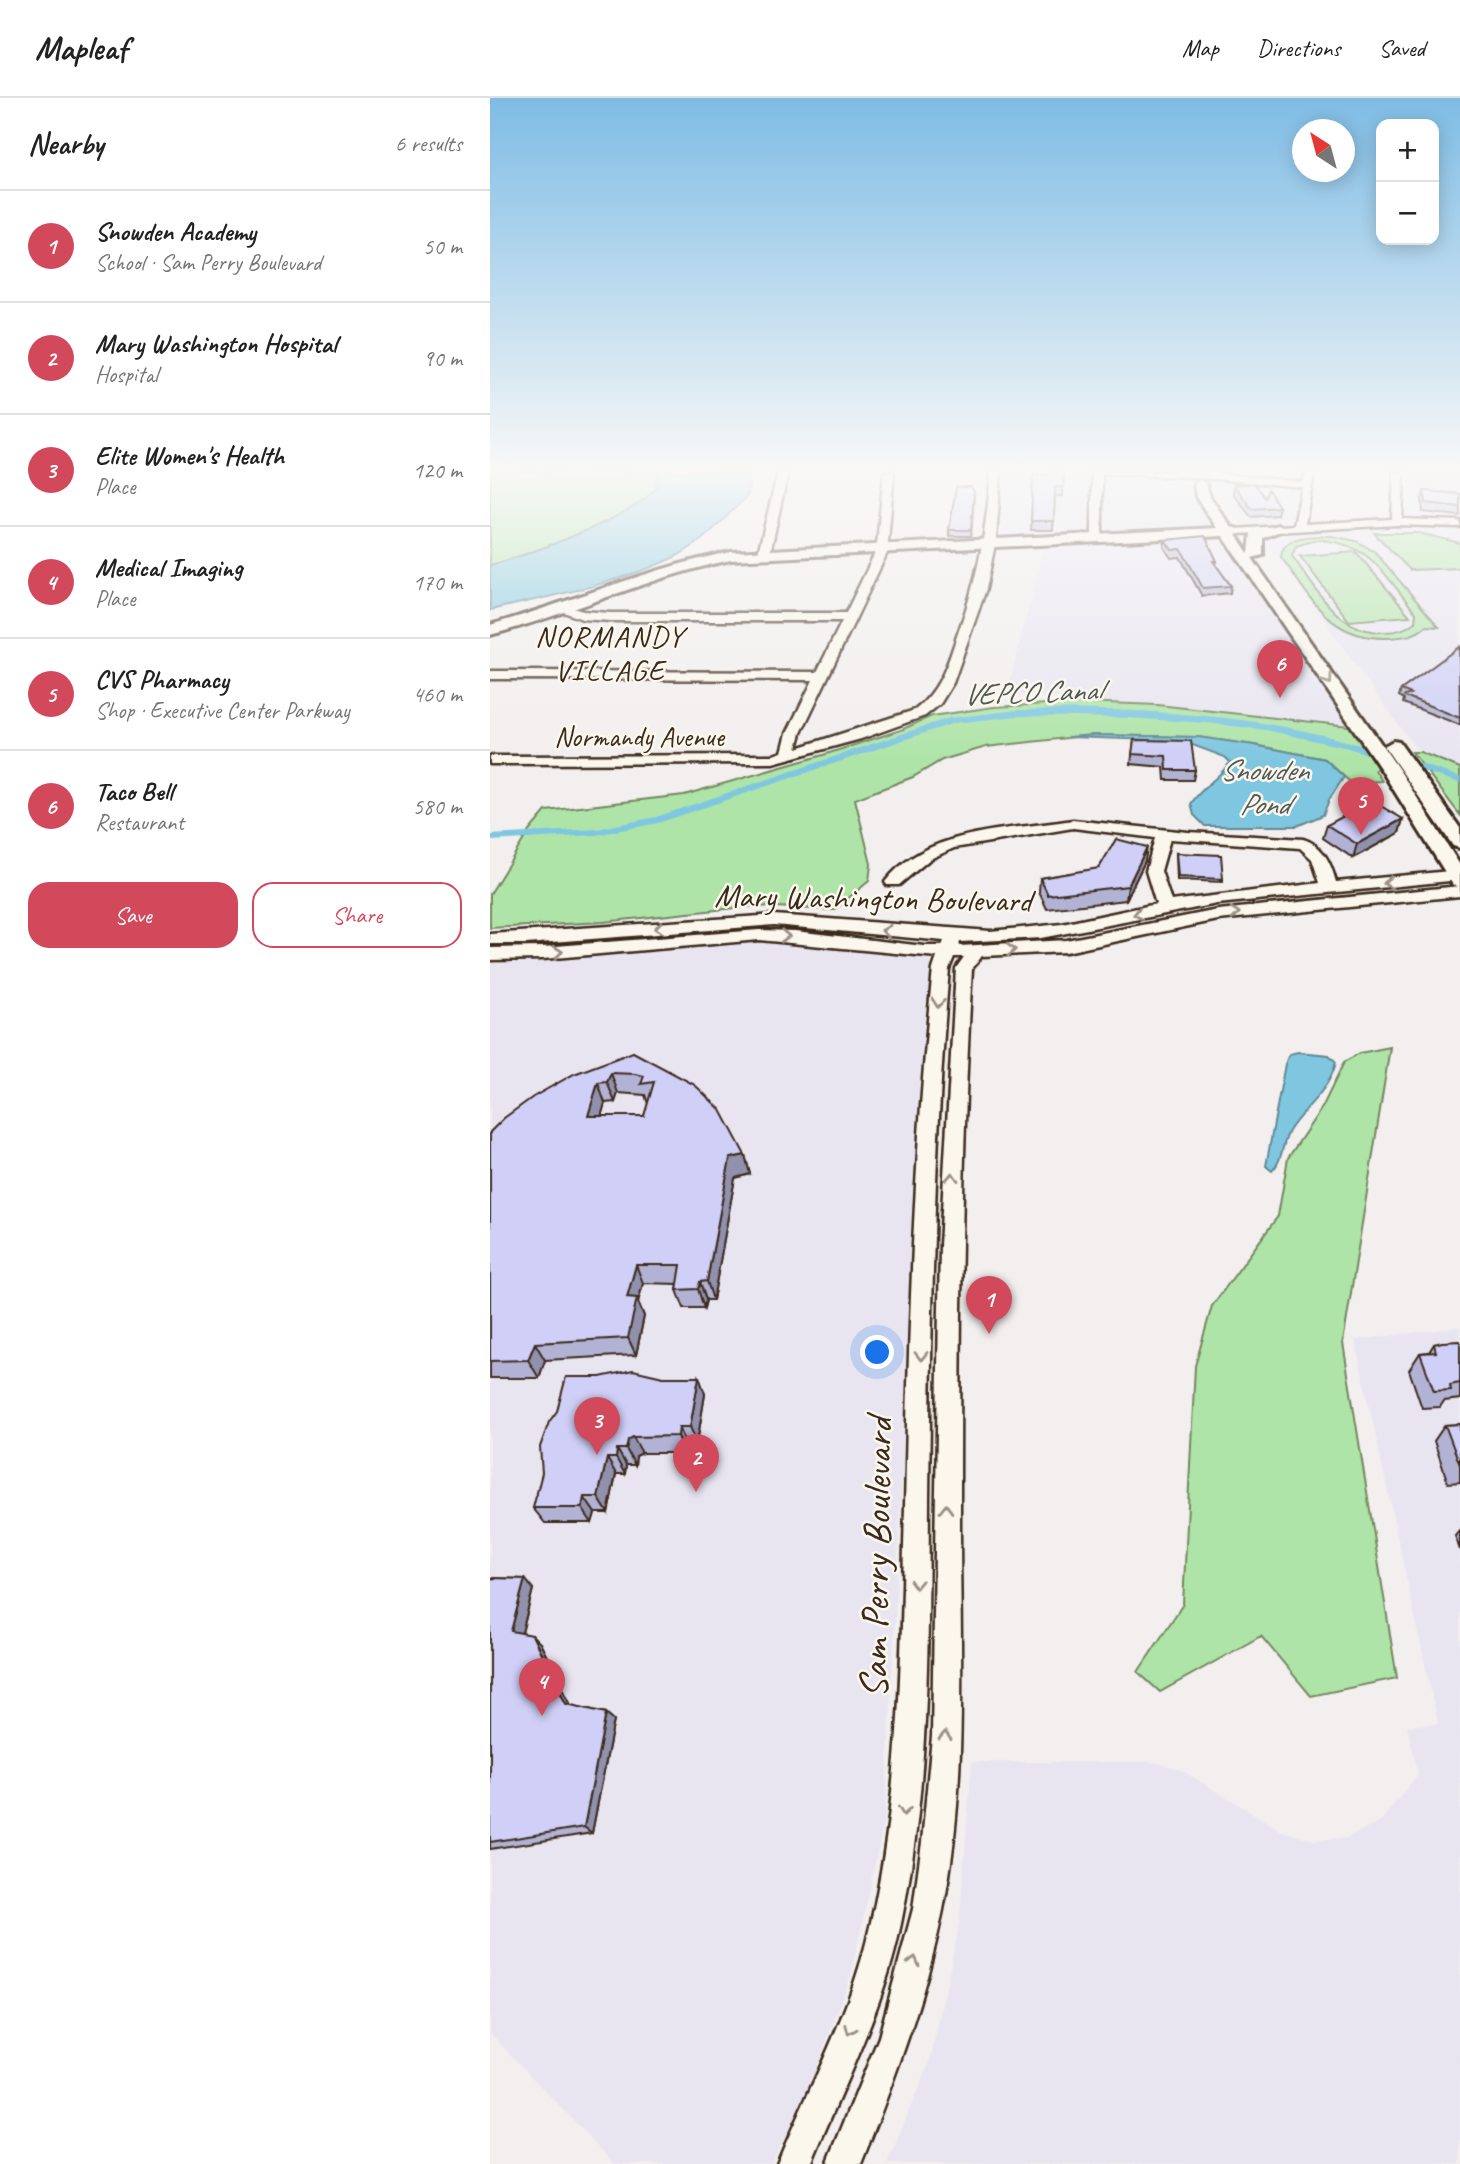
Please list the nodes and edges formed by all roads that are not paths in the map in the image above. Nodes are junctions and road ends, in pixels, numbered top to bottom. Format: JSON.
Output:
{"nodes":[{"id":1,"x":673,"y":568,"type":"edge"},
{"id":2,"x":873,"y":568,"type":"edge"},
{"id":3,"x":986,"y":568,"type":"edge"},
{"id":4,"x":1258,"y":568,"type":"edge"},
{"id":5,"x":1266,"y":568,"type":"edge"},
{"id":6,"x":562,"y":609,"type":"junction"},
{"id":7,"x":851,"y":617,"type":"junction"},
{"id":8,"x":490,"y":630,"type":"edge"},
{"id":9,"x":490,"y":676,"type":"edge"},
{"id":10,"x":821,"y":676,"type":"junction"},
{"id":11,"x":788,"y":756,"type":"junction"},
{"id":12,"x":490,"y":760,"type":"edge"},
{"id":13,"x":1164,"y":835,"type":"junction"},
{"id":14,"x":1460,"y":842,"type":"edge"},
{"id":15,"x":1459,"y":881,"type":"edge"},
{"id":16,"x":893,"y":882,"type":"dead end"},
{"id":17,"x":1329,"y":889,"type":"junction"},
{"id":18,"x":1166,"y":907,"type":"junction"},
{"id":19,"x":490,"y":939,"type":"edge"},
{"id":20,"x":959,"y":947,"type":"junction"},
{"id":21,"x":490,"y":954,"type":"edge"},
{"id":22,"x":794,"y":2164,"type":"edge"},
{"id":23,"x":844,"y":2164,"type":"edge"}],
"edges":[{"from":1,"to":6,"type":"main road"},
{"from":2,"to":7,"type":"street"},
{"from":3,"to":11,"type":"street","name":"Normandy Avenue"},
{"from":4,"to":15,"type":"main road","one_way":true},
{"from":5,"to":14,"type":"main road"},
{"from":6,"to":7,"type":"street"},
{"from":6,"to":8,"type":"main road"},
{"from":7,"to":10,"type":"street"},
{"from":9,"to":10,"type":"street"},
{"from":10,"to":11,"type":"street"},
{"from":11,"to":12,"type":"street","name":"Normandy Avenue"},
{"from":13,"to":16,"type":"street"},
{"from":13,"to":17,"type":"street"},
{"from":13,"to":18,"type":"street"},
{"from":15,"to":17,"type":"street","name":"Mary Washington Boulevard","one_way":true},
{"from":20,"to":15,"type":"street","name":"Mary Washington Boulevard","one_way":true},
{"from":17,"to":18,"type":"street","name":"Mary Washington Boulevard"},
{"from":18,"to":20,"type":"street","name":"Mary Washington Boulevard","one_way":true},
{"from":20,"to":19,"type":"street","name":"Mary Washington Boulevard","one_way":true},
{"from":21,"to":20,"type":"street","name":"Mary Washington Boulevard","one_way":true},
{"from":20,"to":22,"type":"street","name":"Sam Perry Boulevard","one_way":true},
{"from":23,"to":20,"type":"street","name":"Sam Perry Boulevard","one_way":true}]}
